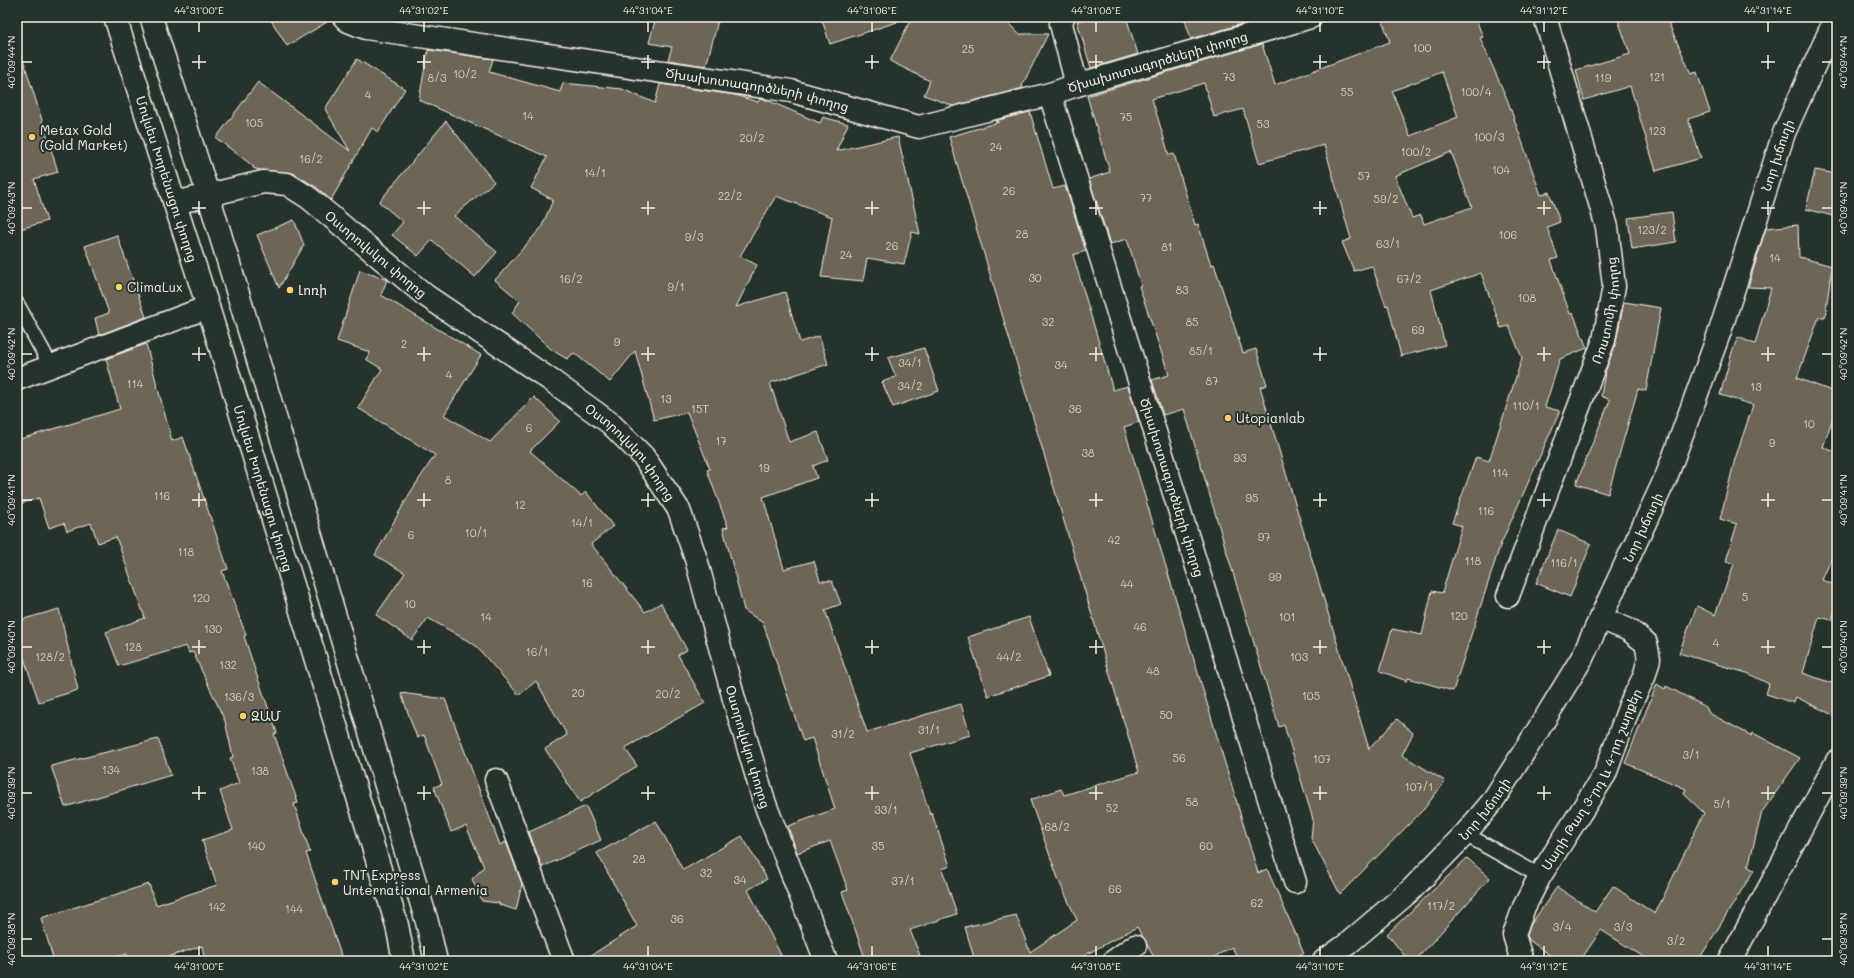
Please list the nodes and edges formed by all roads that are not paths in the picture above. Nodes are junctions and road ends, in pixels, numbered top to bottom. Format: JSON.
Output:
{"nodes":[{"id":1,"x":116,"y":17,"type":"edge"},
{"id":2,"x":151,"y":17,"type":"edge"},
{"id":3,"x":344,"y":17,"type":"edge"},
{"id":4,"x":1063,"y":17,"type":"edge"},
{"id":5,"x":1311,"y":17,"type":"edge"},
{"id":6,"x":1545,"y":17,"type":"edge"},
{"id":7,"x":1836,"y":17,"type":"edge"},
{"id":8,"x":1077,"y":84,"type":"junction"},
{"id":9,"x":1050,"y":94,"type":"junction"},
{"id":10,"x":208,"y":194,"type":"junction"},
{"id":11,"x":175,"y":203,"type":"junction"},
{"id":12,"x":17,"y":304,"type":"edge"},
{"id":13,"x":208,"y":307,"type":"junction"},
{"id":14,"x":51,"y":366,"type":"junction"},
{"id":15,"x":17,"y":379,"type":"edge"},
{"id":16,"x":1508,"y":596,"type":"dead end"},
{"id":17,"x":1600,"y":618,"type":"junction"},
{"id":18,"x":1837,"y":761,"type":"edge"},
{"id":19,"x":496,"y":780,"type":"dead end"},
{"id":20,"x":1465,"y":834,"type":"junction"},
{"id":21,"x":1540,"y":876,"type":"junction"},
{"id":22,"x":1295,"y":882,"type":"dead end"},
{"id":23,"x":1135,"y":946,"type":"dead end"},
{"id":24,"x":404,"y":961,"type":"edge"},
{"id":25,"x":436,"y":961,"type":"edge"},
{"id":26,"x":564,"y":961,"type":"edge"},
{"id":27,"x":826,"y":961,"type":"edge"},
{"id":28,"x":1114,"y":961,"type":"edge"},
{"id":29,"x":1324,"y":961,"type":"edge"},
{"id":30,"x":1522,"y":961,"type":"edge"},
{"id":31,"x":1730,"y":961,"type":"edge"}],
"edges":[{"from":1,"to":11,"type":"street","name":"Մովսես Խորենացու փողոց"},
{"from":2,"to":10,"type":"street"},
{"from":3,"to":9,"type":"street","name":"Ծխախոտագործների փողոց"},
{"from":4,"to":8,"type":"street"},
{"from":5,"to":8,"type":"street","name":"Ծխախոտագործների փողոց"},
{"from":6,"to":16,"type":"street","name":"Ռոստոմի փողոց"},
{"from":7,"to":17,"type":"street","name":"Նոր խճուղի"},
{"from":8,"to":9,"type":"street","name":"Ծխախոտագործների փողոց"},
{"from":9,"to":22,"type":"street","name":"Ծխախոտագործների փողոց"},
{"from":10,"to":11,"type":"street","name":"Օստրովսկու փողոց"},
{"from":10,"to":25,"type":"street"},
{"from":10,"to":27,"type":"street","name":"Օստրովսկու փողոց"},
{"from":11,"to":13,"type":"street","name":"Մովսես Խորենացու փողոց"},
{"from":12,"to":14,"type":"lane"},
{"from":13,"to":14,"type":"street"},
{"from":13,"to":24,"type":"street","name":"Մովսես Խորենացու փողոց"},
{"from":14,"to":15,"type":"street"},
{"from":17,"to":20,"type":"street","name":"Նոր խճուղի"},
{"from":17,"to":21,"type":"street","name":"Սարի Թաղ 3-րդ և 4-րդ շարքեր"},
{"from":18,"to":31,"type":"street"},
{"from":19,"to":26,"type":"street"},
{"from":20,"to":21,"type":"lane"},
{"from":20,"to":29,"type":"street","name":"Նոր խճուղի"},
{"from":21,"to":30,"type":"street","name":"Սարի Թաղ 3-րդ և 4-րդ շարքեր"},
{"from":23,"to":28,"type":"street"}]}
